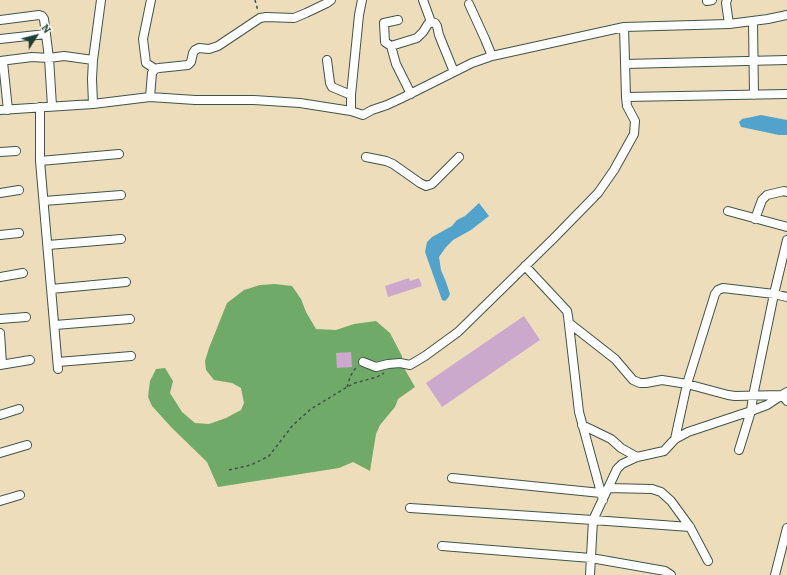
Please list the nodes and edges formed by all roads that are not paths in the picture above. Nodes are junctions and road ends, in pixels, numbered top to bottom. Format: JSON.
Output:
{"nodes":[{"id":1,"x":102,"y":0,"type":"edge"},
{"id":2,"x":151,"y":0,"type":"edge"},
{"id":3,"x":331,"y":0,"type":"edge"},
{"id":4,"x":362,"y":0,"type":"edge"},
{"id":5,"x":423,"y":0,"type":"edge"},
{"id":6,"x":727,"y":0,"type":"edge"},
{"id":7,"x":469,"y":4,"type":"dead end"},
{"id":8,"x":787,"y":15,"type":"edge"},
{"id":9,"x":0,"y":20,"type":"edge"},
{"id":10,"x":398,"y":20,"type":"dead end"},
{"id":11,"x":431,"y":22,"type":"junction"},
{"id":12,"x":752,"y":22,"type":"junction"},
{"id":13,"x":729,"y":24,"type":"junction"},
{"id":14,"x":624,"y":27,"type":"junction"},
{"id":15,"x":46,"y":34,"type":"junction"},
{"id":16,"x":0,"y":39,"type":"edge"},
{"id":17,"x":390,"y":46,"type":"junction"},
{"id":18,"x":492,"y":56,"type":"junction"},
{"id":19,"x":50,"y":58,"type":"junction"},
{"id":20,"x":93,"y":60,"type":"junction"},
{"id":21,"x":327,"y":60,"type":"dead end"},
{"id":22,"x":787,"y":60,"type":"edge"},
{"id":23,"x":2,"y":61,"type":"edge"},
{"id":24,"x":754,"y":61,"type":"junction"},
{"id":25,"x":625,"y":64,"type":"junction"},
{"id":26,"x":155,"y":69,"type":"junction"},
{"id":27,"x":454,"y":72,"type":"junction"},
{"id":28,"x":411,"y":94,"type":"junction"},
{"id":29,"x":787,"y":94,"type":"edge"},
{"id":30,"x":351,"y":95,"type":"junction"},
{"id":31,"x":754,"y":95,"type":"junction"},
{"id":32,"x":150,"y":97,"type":"junction"},
{"id":33,"x":626,"y":98,"type":"junction"},
{"id":34,"x":93,"y":104,"type":"junction"},
{"id":35,"x":52,"y":106,"type":"junction"},
{"id":36,"x":40,"y":107,"type":"junction"},
{"id":37,"x":4,"y":110,"type":"edge"},
{"id":38,"x":351,"y":111,"type":"junction"},
{"id":39,"x":16,"y":151,"type":"dead end"},
{"id":40,"x":0,"y":152,"type":"edge"},
{"id":41,"x":119,"y":154,"type":"dead end"},
{"id":42,"x":366,"y":157,"type":"dead end"},
{"id":43,"x":459,"y":157,"type":"dead end"},
{"id":44,"x":40,"y":160,"type":"junction"},
{"id":45,"x":19,"y":190,"type":"dead end"},
{"id":46,"x":787,"y":192,"type":"edge"},
{"id":47,"x":0,"y":193,"type":"edge"},
{"id":48,"x":121,"y":195,"type":"dead end"},
{"id":49,"x":44,"y":201,"type":"junction"},
{"id":50,"x":728,"y":211,"type":"dead end"},
{"id":51,"x":755,"y":218,"type":"junction"},
{"id":52,"x":787,"y":227,"type":"edge"},
{"id":53,"x":19,"y":233,"type":"dead end"},
{"id":54,"x":0,"y":235,"type":"edge"},
{"id":55,"x":121,"y":239,"type":"dead end"},
{"id":56,"x":787,"y":240,"type":"edge"},
{"id":57,"x":48,"y":245,"type":"junction"},
{"id":58,"x":525,"y":266,"type":"junction"},
{"id":59,"x":23,"y":273,"type":"dead end"},
{"id":60,"x":0,"y":277,"type":"edge"},
{"id":61,"x":126,"y":282,"type":"dead end"},
{"id":62,"x":51,"y":289,"type":"junction"},
{"id":63,"x":774,"y":294,"type":"junction"},
{"id":64,"x":787,"y":297,"type":"edge"},
{"id":65,"x":26,"y":316,"type":"dead end"},
{"id":66,"x":0,"y":319,"type":"edge"},
{"id":67,"x":130,"y":319,"type":"dead end"},
{"id":68,"x":569,"y":323,"type":"junction"},
{"id":69,"x":55,"y":325,"type":"junction"},
{"id":70,"x":0,"y":334,"type":"edge"},
{"id":71,"x":131,"y":356,"type":"dead end"},
{"id":72,"x":30,"y":360,"type":"dead end"},
{"id":73,"x":363,"y":362,"type":"road end"},
{"id":74,"x":1,"y":365,"type":"edge"},
{"id":75,"x":687,"y":384,"type":"junction"},
{"id":76,"x":753,"y":396,"type":"junction"},
{"id":77,"x":785,"y":396,"type":"edge"},
{"id":78,"x":19,"y":409,"type":"dead end"},
{"id":79,"x":751,"y":411,"type":"junction"},
{"id":80,"x":0,"y":415,"type":"edge"},
{"id":81,"x":582,"y":425,"type":"junction"},
{"id":82,"x":675,"y":439,"type":"junction"},
{"id":83,"x":27,"y":445,"type":"dead end"},
{"id":84,"x":739,"y":450,"type":"dead end"},
{"id":85,"x":0,"y":453,"type":"edge"},
{"id":86,"x":637,"y":457,"type":"junction"},
{"id":87,"x":452,"y":478,"type":"dead end"},
{"id":88,"x":608,"y":488,"type":"junction"},
{"id":89,"x":20,"y":495,"type":"dead end"},
{"id":90,"x":602,"y":496,"type":"junction"},
{"id":91,"x":0,"y":501,"type":"edge"},
{"id":92,"x":410,"y":508,"type":"dead end"},
{"id":93,"x":593,"y":520,"type":"junction"},
{"id":94,"x":690,"y":527,"type":"junction"},
{"id":95,"x":787,"y":528,"type":"edge"},
{"id":96,"x":442,"y":546,"type":"dead end"},
{"id":97,"x":591,"y":558,"type":"junction"},
{"id":98,"x":708,"y":561,"type":"dead end"},
{"id":99,"x":590,"y":575,"type":"edge"},
{"id":100,"x":671,"y":575,"type":"edge"},
{"id":101,"x":774,"y":575,"type":"edge"}],
"edges":[{"from":1,"to":20,"type":"street"},
{"from":2,"to":26,"type":"street"},
{"from":3,"to":26,"type":"street"},
{"from":4,"to":30,"type":"street"},
{"from":5,"to":11,"type":"street"},
{"from":6,"to":13,"type":"street"},
{"from":7,"to":18,"type":"street"},
{"from":8,"to":12,"type":"street"},
{"from":9,"to":15,"type":"street"},
{"from":10,"to":17,"type":"street"},
{"from":11,"to":17,"type":"street"},
{"from":11,"to":27,"type":"street"},
{"from":12,"to":13,"type":"street"},
{"from":12,"to":24,"type":"street"},
{"from":13,"to":14,"type":"street"},
{"from":14,"to":18,"type":"street"},
{"from":14,"to":25,"type":"street"},
{"from":15,"to":16,"type":"street"},
{"from":15,"to":19,"type":"street"},
{"from":17,"to":28,"type":"street"},
{"from":18,"to":27,"type":"street"},
{"from":19,"to":20,"type":"street"},
{"from":19,"to":23,"type":"street"},
{"from":19,"to":35,"type":"street"},
{"from":20,"to":34,"type":"street"},
{"from":21,"to":30,"type":"street"},
{"from":22,"to":24,"type":"street"},
{"from":23,"to":37,"type":"street"},
{"from":24,"to":25,"type":"street"},
{"from":24,"to":31,"type":"street"},
{"from":25,"to":33,"type":"street"},
{"from":26,"to":32,"type":"street"},
{"from":27,"to":28,"type":"street"},
{"from":28,"to":38,"type":"street"},
{"from":29,"to":31,"type":"street"},
{"from":30,"to":38,"type":"street"},
{"from":31,"to":33,"type":"street"},
{"from":32,"to":34,"type":"street"},
{"from":32,"to":38,"type":"street"},
{"from":33,"to":58,"type":"street"},
{"from":34,"to":35,"type":"street"},
{"from":35,"to":36,"type":"street"},
{"from":36,"to":37,"type":"street"},
{"from":36,"to":44,"type":"street"},
{"from":39,"to":40,"type":"street"},
{"from":41,"to":44,"type":"street"},
{"from":42,"to":43,"type":"street"},
{"from":44,"to":49,"type":"street"},
{"from":45,"to":47,"type":"street"},
{"from":46,"to":51,"type":"street"},
{"from":48,"to":49,"type":"street"},
{"from":49,"to":57,"type":"street"},
{"from":50,"to":51,"type":"street"},
{"from":51,"to":52,"type":"street"},
{"from":53,"to":54,"type":"street"},
{"from":55,"to":57,"type":"street"},
{"from":56,"to":63,"type":"street"},
{"from":57,"to":62,"type":"street"},
{"from":58,"to":68,"type":"street"},
{"from":58,"to":73,"type":"street"},
{"from":59,"to":60,"type":"street"},
{"from":61,"to":62,"type":"street"},
{"from":62,"to":69,"type":"street"},
{"from":63,"to":64,"type":"street"},
{"from":63,"to":75,"type":"street"},
{"from":63,"to":76,"type":"street"},
{"from":65,"to":66,"type":"street"},
{"from":67,"to":69,"type":"street"},
{"from":68,"to":75,"type":"street"},
{"from":68,"to":81,"type":"street"},
{"from":69,"to":71,"type":"street"},
{"from":70,"to":74,"type":"street"},
{"from":72,"to":74,"type":"street"},
{"from":75,"to":76,"type":"street"},
{"from":75,"to":82,"type":"street"},
{"from":76,"to":77,"type":"street"},
{"from":76,"to":79,"type":"street"},
{"from":77,"to":79,"type":"street"},
{"from":78,"to":80,"type":"street"},
{"from":79,"to":82,"type":"street"},
{"from":79,"to":84,"type":"street"},
{"from":81,"to":86,"type":"street"},
{"from":81,"to":90,"type":"street"},
{"from":82,"to":86,"type":"street"},
{"from":83,"to":85,"type":"street"},
{"from":86,"to":88,"type":"street"},
{"from":87,"to":90,"type":"street"},
{"from":88,"to":90,"type":"street"},
{"from":88,"to":94,"type":"street"},
{"from":89,"to":91,"type":"street"},
{"from":90,"to":93,"type":"street"},
{"from":92,"to":93,"type":"street"},
{"from":93,"to":94,"type":"street"},
{"from":93,"to":97,"type":"street"},
{"from":94,"to":98,"type":"street"},
{"from":95,"to":101,"type":"street"},
{"from":96,"to":97,"type":"street"},
{"from":97,"to":99,"type":"street"},
{"from":97,"to":100,"type":"street"}]}
